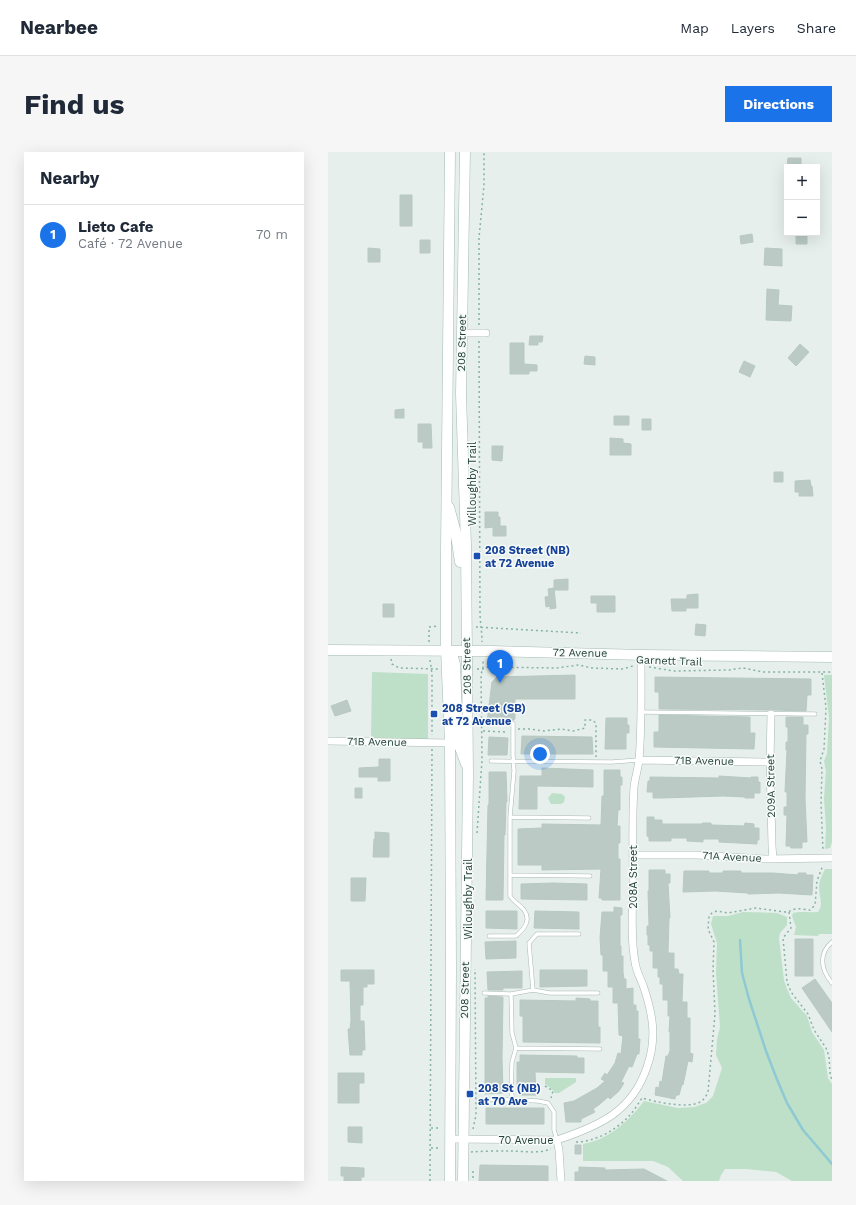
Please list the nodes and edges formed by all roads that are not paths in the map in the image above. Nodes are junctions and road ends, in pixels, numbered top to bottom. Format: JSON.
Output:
{"nodes":[{"id":1,"x":450,"y":152,"type":"edge"},
{"id":2,"x":464,"y":152,"type":"edge"},
{"id":3,"x":462,"y":333,"type":"junction"},
{"id":4,"x":486,"y":333,"type":"dead end"},
{"id":5,"x":446,"y":496,"type":"junction"},
{"id":6,"x":328,"y":650,"type":"edge"},
{"id":7,"x":446,"y":650,"type":"junction"},
{"id":8,"x":467,"y":651,"type":"junction"},
{"id":9,"x":641,"y":654,"type":"junction"},
{"id":10,"x":832,"y":657,"type":"edge"},
{"id":11,"x":641,"y":712,"type":"junction"},
{"id":12,"x":771,"y":714,"type":"junction"},
{"id":13,"x":815,"y":714,"type":"dead end"},
{"id":14,"x":513,"y":724,"type":"dead end"},
{"id":15,"x":328,"y":742,"type":"edge"},
{"id":16,"x":450,"y":743,"type":"junction"},
{"id":17,"x":638,"y":760,"type":"junction"},
{"id":18,"x":491,"y":761,"type":"dead end"},
{"id":19,"x":513,"y":761,"type":"junction"},
{"id":20,"x":770,"y":762,"type":"junction"},
{"id":21,"x":468,"y":775,"type":"junction"},
{"id":22,"x":510,"y":817,"type":"junction"},
{"id":23,"x":589,"y":818,"type":"dead end"},
{"id":24,"x":633,"y":854,"type":"junction"},
{"id":25,"x":832,"y":858,"type":"edge"},
{"id":26,"x":774,"y":859,"type":"junction"},
{"id":27,"x":510,"y":875,"type":"junction"},
{"id":28,"x":590,"y":876,"type":"dead end"},
{"id":29,"x":579,"y":934,"type":"dead end"},
{"id":30,"x":488,"y":936,"type":"dead end"},
{"id":31,"x":832,"y":942,"type":"edge"},
{"id":32,"x":832,"y":983,"type":"edge"},
{"id":33,"x":533,"y":990,"type":"junction"},
{"id":34,"x":598,"y":993,"type":"dead end"},
{"id":35,"x":484,"y":994,"type":"dead end"},
{"id":36,"x":510,"y":994,"type":"junction"},
{"id":37,"x":516,"y":1048,"type":"junction"},
{"id":38,"x":600,"y":1049,"type":"dead end"},
{"id":39,"x":634,"y":1093,"type":"joint"},
{"id":40,"x":486,"y":1099,"type":"dead end"},
{"id":41,"x":513,"y":1099,"type":"junction"},
{"id":42,"x":450,"y":1139,"type":"junction"},
{"id":43,"x":463,"y":1139,"type":"junction"},
{"id":44,"x":557,"y":1140,"type":"junction"},
{"id":45,"x":450,"y":1181,"type":"edge"},
{"id":46,"x":463,"y":1181,"type":"edge"},
{"id":47,"x":561,"y":1181,"type":"edge"}],
"edges":[{"from":1,"to":5,"type":"main road","name":"208 Street"},
{"from":2,"to":3,"type":"main road","name":"208 Street"},
{"from":3,"to":4,"type":"street"},
{"from":3,"to":8,"type":"main road","name":"208 Street"},
{"from":5,"to":7,"type":"main road","name":"208 Street"},
{"from":5,"to":8,"type":"main road"},
{"from":6,"to":7,"type":"main road","name":"72 Avenue"},
{"from":7,"to":8,"type":"main road","name":"72 Avenue"},
{"from":7,"to":16,"type":"main road","name":"208 Street"},
{"from":7,"to":21,"type":"main road"},
{"from":8,"to":9,"type":"main road","name":"72 Avenue"},
{"from":8,"to":21,"type":"main road","name":"208 Street"},
{"from":9,"to":10,"type":"main road","name":"72 Avenue"},
{"from":9,"to":11,"type":"street","name":"208A Street"},
{"from":11,"to":12,"type":"lane"},
{"from":11,"to":17,"type":"street","name":"208A Street"},
{"from":12,"to":13,"type":"lane"},
{"from":12,"to":20,"type":"street","name":"209A Street"},
{"from":14,"to":19,"type":"lane"},
{"from":15,"to":16,"type":"street","name":"71B Avenue"},
{"from":16,"to":42,"type":"main road","name":"208 Street"},
{"from":17,"to":19,"type":"lane"},
{"from":17,"to":20,"type":"street","name":"71B Avenue"},
{"from":17,"to":24,"type":"street","name":"208A Street"},
{"from":18,"to":19,"type":"lane"},
{"from":19,"to":22,"type":"lane"},
{"from":20,"to":26,"type":"street","name":"209A Street"},
{"from":21,"to":43,"type":"main road","name":"208 Street"},
{"from":22,"to":23,"type":"lane"},
{"from":22,"to":27,"type":"lane"},
{"from":24,"to":26,"type":"street","name":"71A Avenue"},
{"from":24,"to":39,"type":"street","name":"208A Street"},
{"from":25,"to":26,"type":"street","name":"71A Avenue"},
{"from":27,"to":28,"type":"lane"},
{"from":27,"to":30,"type":"lane"},
{"from":29,"to":33,"type":"lane"},
{"from":31,"to":32,"type":"lane"},
{"from":33,"to":34,"type":"lane"},
{"from":33,"to":36,"type":"lane"},
{"from":35,"to":36,"type":"lane"},
{"from":36,"to":37,"type":"lane"},
{"from":37,"to":38,"type":"lane"},
{"from":37,"to":41,"type":"lane"},
{"from":39,"to":44,"type":"street","name":"70 Avenue"},
{"from":40,"to":41,"type":"lane"},
{"from":41,"to":44,"type":"lane"},
{"from":42,"to":43,"type":"street","name":"70 Avenue"},
{"from":42,"to":45,"type":"main road","name":"208 Street"},
{"from":43,"to":44,"type":"street","name":"70 Avenue"},
{"from":43,"to":46,"type":"main road","name":"208 Street"},
{"from":44,"to":47,"type":"street"}]}
